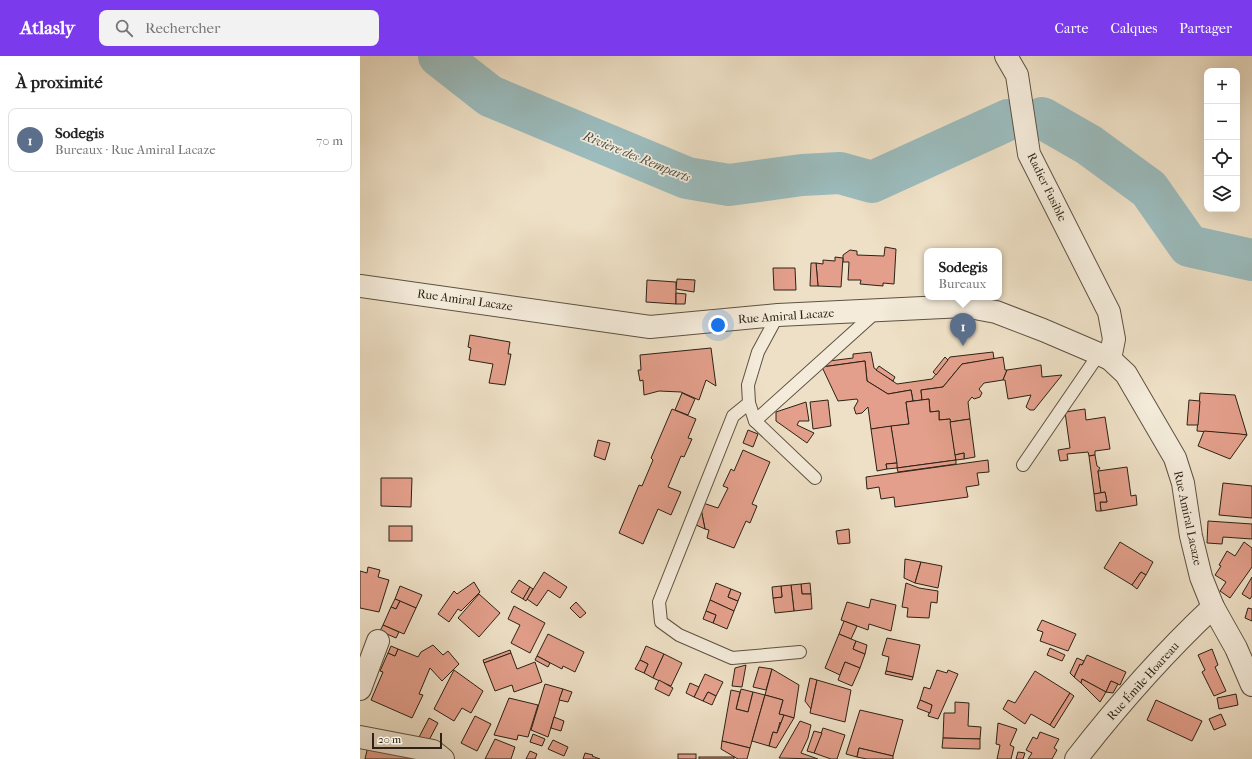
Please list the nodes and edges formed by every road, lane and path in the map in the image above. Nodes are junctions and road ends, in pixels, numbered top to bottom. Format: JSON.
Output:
{"nodes":[{"id":1,"x":1006,"y":56,"type":"edge"},
{"id":2,"x":360,"y":286,"type":"edge"},
{"id":3,"x":878,"y":310,"type":"junction"},
{"id":4,"x":778,"y":315,"type":"junction"},
{"id":5,"x":1105,"y":356,"type":"junction"},
{"id":6,"x":749,"y":403,"type":"junction"},
{"id":7,"x":755,"y":421,"type":"junction"},
{"id":8,"x":1023,"y":465,"type":"dead end"},
{"id":9,"x":815,"y":478,"type":"dead end"},
{"id":10,"x":1213,"y":607,"type":"junction"},
{"id":11,"x":378,"y":641,"type":"dead end"},
{"id":12,"x":800,"y":652,"type":"dead end"},
{"id":13,"x":1252,"y":685,"type":"edge"},
{"id":14,"x":360,"y":689,"type":"edge"},
{"id":15,"x":360,"y":736,"type":"edge"},
{"id":16,"x":443,"y":759,"type":"edge"},
{"id":17,"x":1076,"y":759,"type":"edge"}],
"edges":[{"from":1,"to":5,"type":"street","name":"Radier Fusible"},
{"from":2,"to":4,"type":"street","name":"Rue Amiral Lacaze"},
{"from":3,"to":4,"type":"street","name":"Rue Amiral Lacaze"},
{"from":3,"to":5,"type":"street","name":"Rue Amiral Lacaze"},
{"from":3,"to":7,"type":"lane"},
{"from":4,"to":6,"type":"lane"},
{"from":5,"to":8,"type":"lane"},
{"from":5,"to":10,"type":"street","name":"Rue Amiral Lacaze"},
{"from":6,"to":7,"type":"lane"},
{"from":6,"to":12,"type":"lane"},
{"from":7,"to":9,"type":"lane"},
{"from":10,"to":13,"type":"street","name":"Rue Amiral Lacaze"},
{"from":10,"to":17,"type":"street","name":"Rue Émile Hoareau"},
{"from":11,"to":14,"type":"street"},
{"from":15,"to":16,"type":"street"}]}
